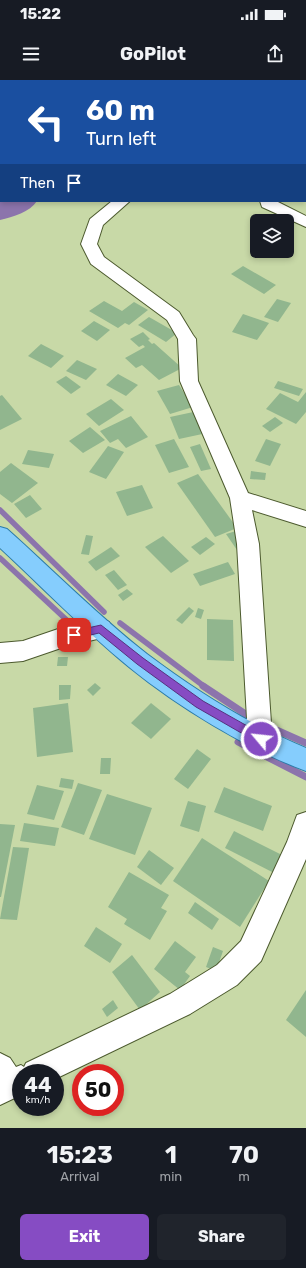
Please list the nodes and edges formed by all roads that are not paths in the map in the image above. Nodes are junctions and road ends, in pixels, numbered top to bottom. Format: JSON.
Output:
{"nodes":[{"id":1,"x":121,"y":202,"type":"edge"},
{"id":2,"x":268,"y":202,"type":"edge"},
{"id":3,"x":306,"y":222,"type":"edge"},
{"id":4,"x":240,"y":498,"type":"junction"},
{"id":5,"x":306,"y":519,"type":"edge"},
{"id":6,"x":0,"y":535,"type":"edge"},
{"id":7,"x":101,"y":629,"type":"junction"},
{"id":8,"x":0,"y":653,"type":"edge"},
{"id":9,"x":249,"y":733,"type":"junction"},
{"id":10,"x":306,"y":760,"type":"edge"},
{"id":11,"x":306,"y":824,"type":"edge"},
{"id":12,"x":55,"y":1064,"type":"edge"}],
"edges":[{"from":1,"to":4,"type":"street"},
{"from":2,"to":3,"type":"street"},
{"from":4,"to":5,"type":"street"},
{"from":4,"to":9,"type":"street"},
{"from":6,"to":7,"type":"main road"},
{"from":7,"to":8,"type":"street"},
{"from":7,"to":9,"type":"main road"},
{"from":9,"to":10,"type":"main road"},
{"from":11,"to":12,"type":"street"}]}
